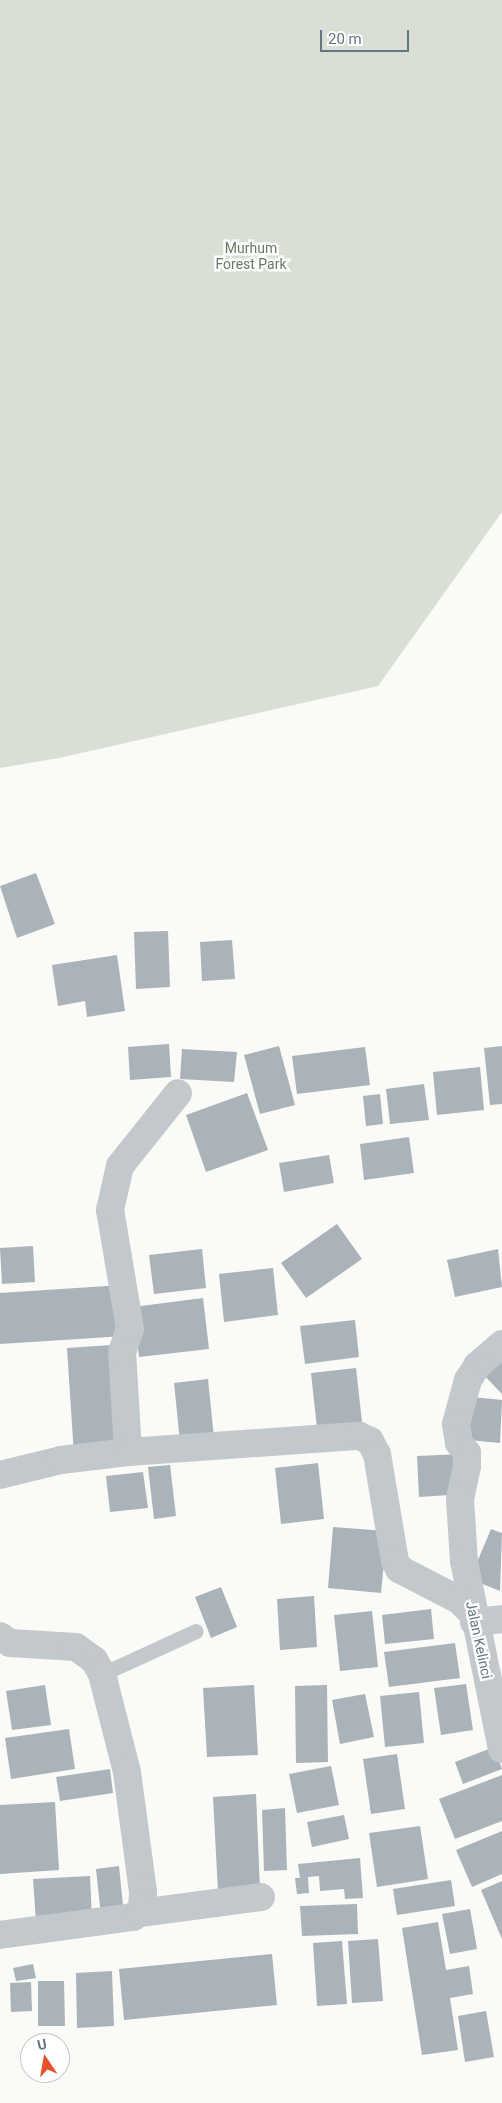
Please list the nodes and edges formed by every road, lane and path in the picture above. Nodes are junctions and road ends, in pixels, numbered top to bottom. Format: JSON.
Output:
{"nodes":[{"id":1,"x":178,"y":1094,"type":"dead end"},
{"id":2,"x":502,"y":1344,"type":"edge"},
{"id":3,"x":128,"y":1452,"type":"junction"},
{"id":4,"x":0,"y":1475,"type":"edge"},
{"id":5,"x":474,"y":1618,"type":"junction"},
{"id":6,"x":502,"y":1618,"type":"edge"},
{"id":7,"x":196,"y":1631,"type":"dead end"},
{"id":8,"x":0,"y":1636,"type":"edge"},
{"id":9,"x":102,"y":1674,"type":"junction"},
{"id":10,"x":502,"y":1749,"type":"edge"},
{"id":11,"x":261,"y":1897,"type":"dead end"},
{"id":12,"x":140,"y":1913,"type":"junction"},
{"id":13,"x":0,"y":1936,"type":"edge"}],
"edges":[{"from":1,"to":3,"type":"street"},
{"from":2,"to":5,"type":"street","name":"Jalan Kelinci"},
{"from":3,"to":4,"type":"street"},
{"from":3,"to":5,"type":"street"},
{"from":5,"to":6,"type":"street"},
{"from":5,"to":10,"type":"street","name":"Jalan Kelinci"},
{"from":7,"to":9,"type":"lane"},
{"from":8,"to":9,"type":"street"},
{"from":9,"to":12,"type":"street"},
{"from":11,"to":12,"type":"street"},
{"from":12,"to":13,"type":"street"}]}
